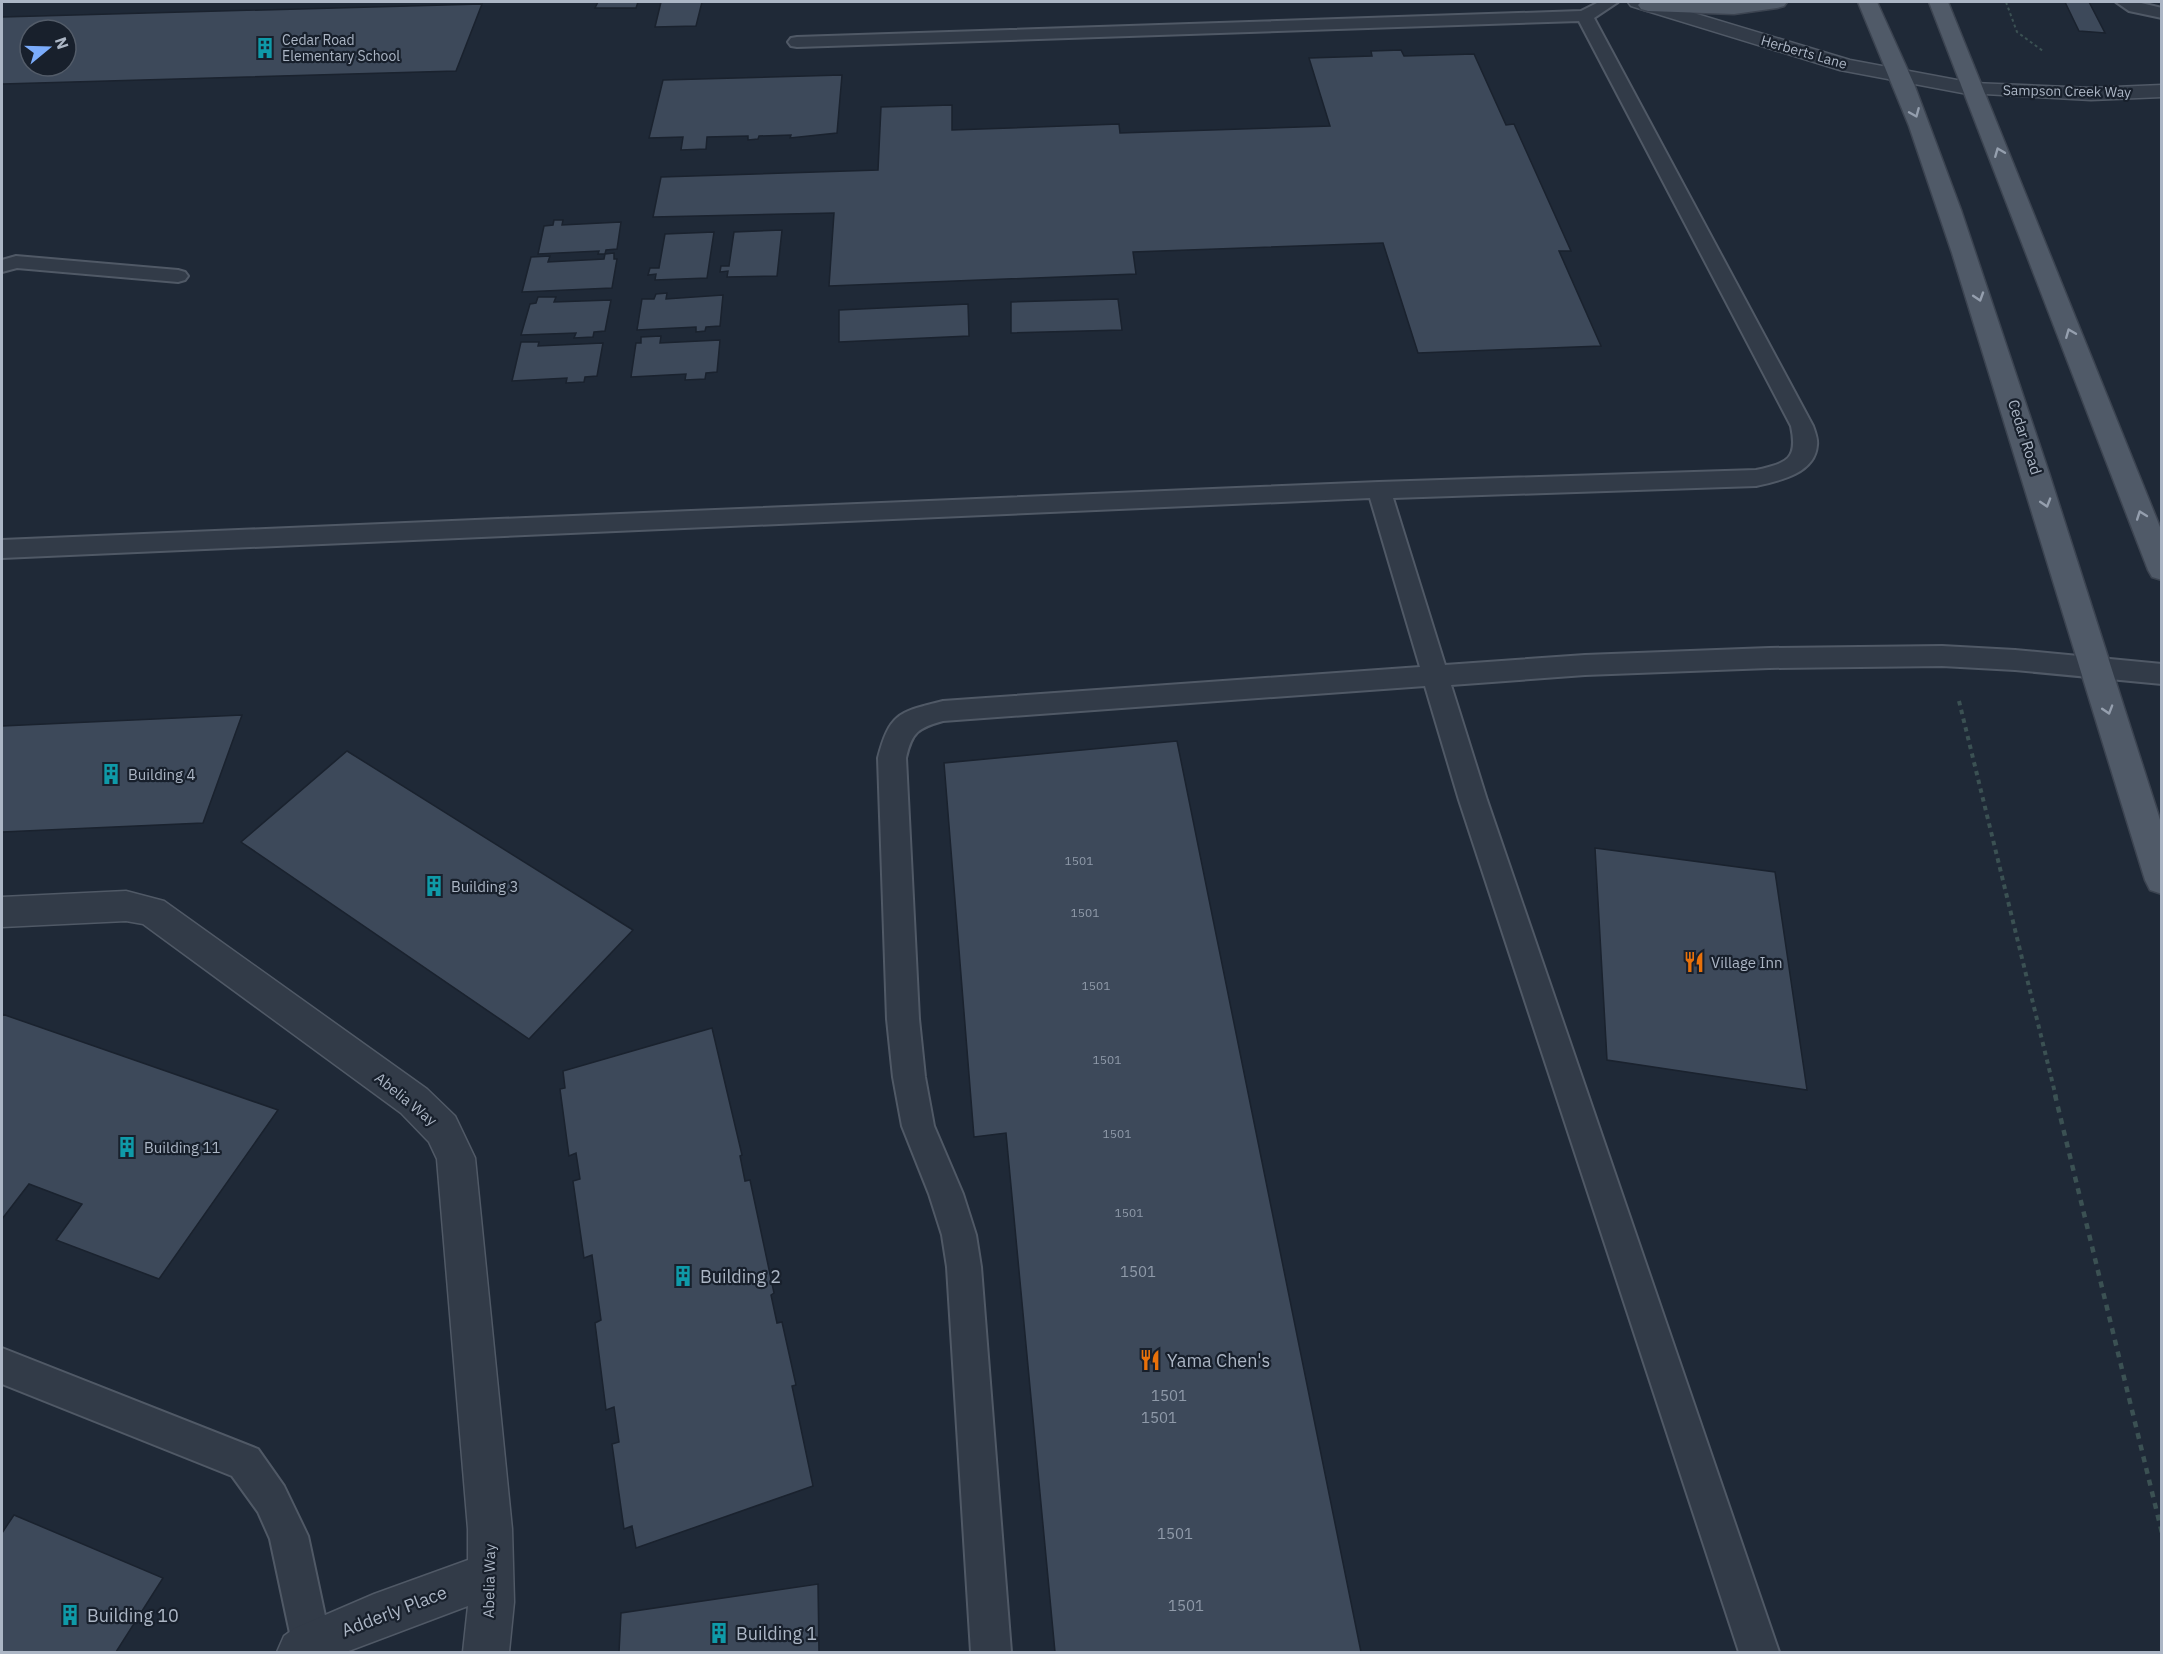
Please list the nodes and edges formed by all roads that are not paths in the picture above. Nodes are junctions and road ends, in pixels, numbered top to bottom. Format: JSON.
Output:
{"nodes":[{"id":1,"x":1610,"y":2,"type":"edge"},
{"id":2,"x":1777,"y":2,"type":"edge"},
{"id":3,"x":1868,"y":2,"type":"edge"},
{"id":4,"x":1938,"y":2,"type":"edge"},
{"id":5,"x":2124,"y":2,"type":"edge"},
{"id":6,"x":1643,"y":3,"type":"edge"},
{"id":7,"x":2162,"y":13,"type":"edge"},
{"id":8,"x":1585,"y":16,"type":"junction"},
{"id":9,"x":797,"y":42,"type":"dead end"},
{"id":10,"x":1900,"y":77,"type":"junction"},
{"id":11,"x":1973,"y":89,"type":"junction"},
{"id":12,"x":2162,"y":91,"type":"edge"},
{"id":13,"x":2,"y":266,"type":"edge"},
{"id":14,"x":178,"y":276,"type":"dead end"},
{"id":15,"x":1379,"y":490,"type":"junction"},
{"id":16,"x":2,"y":549,"type":"edge"},
{"id":17,"x":2162,"y":570,"type":"edge"},
{"id":18,"x":2095,"y":667,"type":"junction"},
{"id":19,"x":2162,"y":674,"type":"edge"},
{"id":20,"x":1436,"y":677,"type":"junction"},
{"id":21,"x":2162,"y":880,"type":"edge"},
{"id":22,"x":2,"y":912,"type":"edge"},
{"id":23,"x":2,"y":1366,"type":"edge"},
{"id":24,"x":490,"y":1575,"type":"junction"},
{"id":25,"x":306,"y":1648,"type":"edge"},
{"id":26,"x":486,"y":1653,"type":"edge"},
{"id":27,"x":991,"y":1653,"type":"edge"},
{"id":28,"x":1759,"y":1653,"type":"edge"}],
"edges":[{"from":1,"to":8,"type":"lane"},
{"from":2,"to":6,"type":"main road"},
{"from":3,"to":10,"type":"main road","name":"Cedar Road"},
{"from":4,"to":11,"type":"main road"},
{"from":5,"to":7,"type":"lane"},
{"from":6,"to":10,"type":"street","name":"Herberts Lane"},
{"from":8,"to":9,"type":"lane"},
{"from":8,"to":15,"type":"lane"},
{"from":10,"to":11,"type":"street","name":"Herberts Lane"},
{"from":10,"to":18,"type":"main road","name":"Cedar Road","one_way":true},
{"from":11,"to":12,"type":"street","name":"Sampson Creek Way"},
{"from":17,"to":11,"type":"main road","one_way":true},
{"from":13,"to":14,"type":"lane"},
{"from":15,"to":16,"type":"lane"},
{"from":15,"to":20,"type":"lane"},
{"from":18,"to":19,"type":"lane"},
{"from":18,"to":20,"type":"lane"},
{"from":18,"to":21,"type":"main road","name":"Cedar Road","one_way":true},
{"from":20,"to":27,"type":"lane"},
{"from":20,"to":28,"type":"lane"},
{"from":22,"to":24,"type":"street","name":"Abelia Way"},
{"from":23,"to":25,"type":"lane"},
{"from":24,"to":25,"type":"street","name":"Adderly Place"},
{"from":24,"to":26,"type":"street","name":"Abelia Way"}]}
